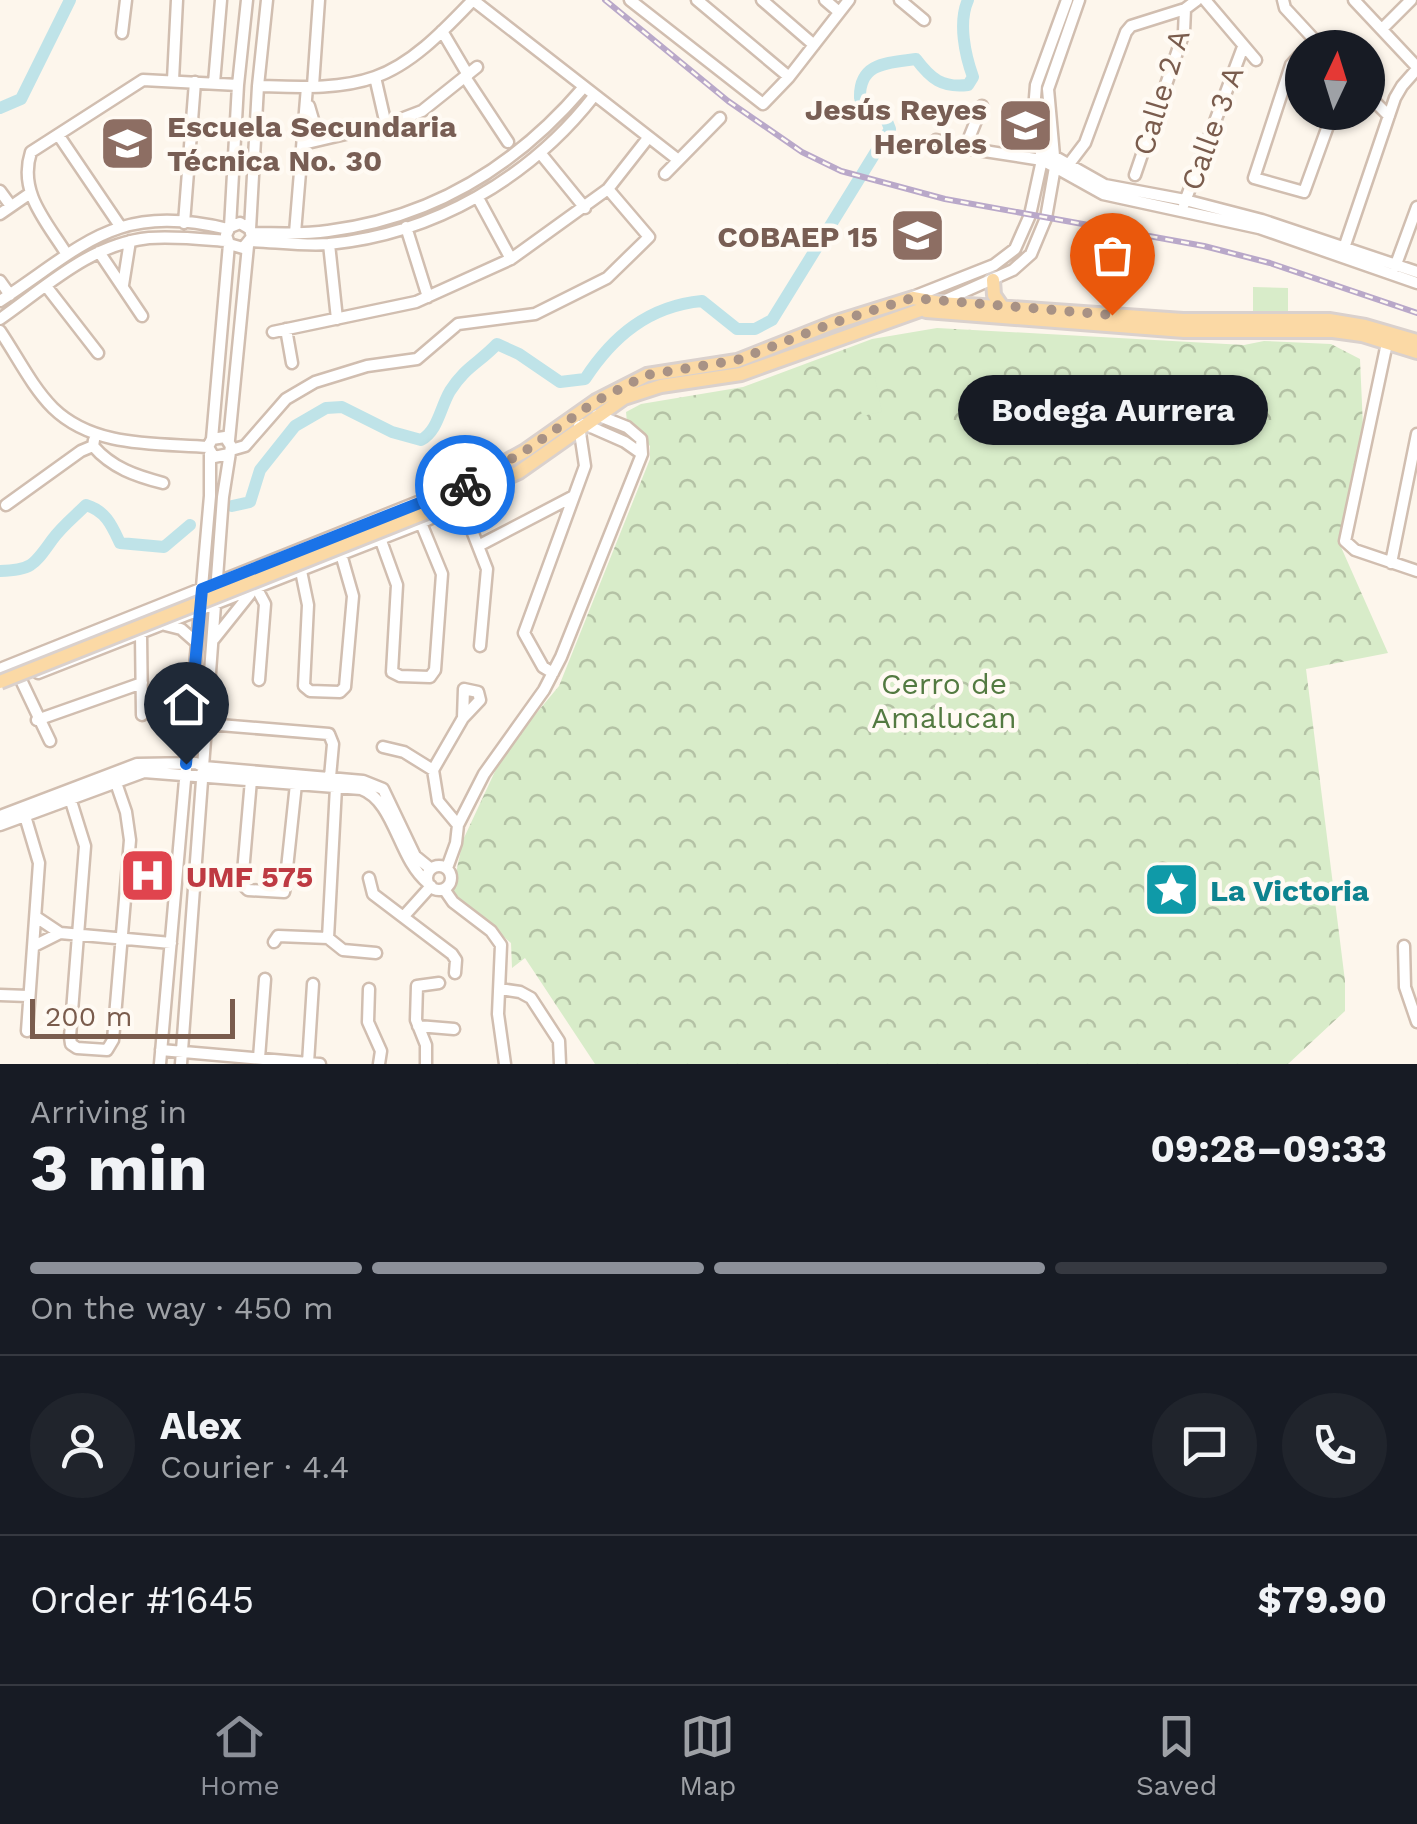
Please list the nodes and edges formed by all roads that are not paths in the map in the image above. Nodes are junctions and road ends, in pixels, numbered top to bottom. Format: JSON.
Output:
{"nodes":[{"id":1,"x":126,"y":0,"type":"edge"},
{"id":2,"x":177,"y":0,"type":"edge"},
{"id":3,"x":221,"y":0,"type":"edge"},
{"id":4,"x":247,"y":0,"type":"edge"},
{"id":5,"x":267,"y":0,"type":"edge"},
{"id":6,"x":319,"y":0,"type":"edge"},
{"id":7,"x":473,"y":0,"type":"edge"},
{"id":8,"x":630,"y":0,"type":"edge"},
{"id":9,"x":697,"y":0,"type":"edge"},
{"id":10,"x":762,"y":0,"type":"edge"},
{"id":11,"x":825,"y":0,"type":"edge"},
{"id":12,"x":849,"y":0,"type":"edge"},
{"id":13,"x":900,"y":0,"type":"edge"},
{"id":14,"x":1068,"y":0,"type":"edge"},
{"id":15,"x":1078,"y":0,"type":"edge"},
{"id":16,"x":1197,"y":0,"type":"edge"},
{"id":17,"x":1205,"y":0,"type":"edge"},
{"id":18,"x":1283,"y":0,"type":"edge"},
{"id":19,"x":1354,"y":0,"type":"edge"},
{"id":20,"x":1412,"y":0,"type":"edge"},
{"id":21,"x":1184,"y":9,"type":"junction"},
{"id":22,"x":839,"y":12,"type":"junction"},
{"id":23,"x":924,"y":20,"type":"dead end"},
{"id":24,"x":1382,"y":29,"type":"junction"},
{"id":25,"x":1300,"y":30,"type":"edge"},
{"id":26,"x":442,"y":32,"type":"junction"},
{"id":27,"x":122,"y":34,"type":"dead end"},
{"id":28,"x":814,"y":46,"type":"junction"},
{"id":29,"x":1242,"y":47,"type":"junction"},
{"id":30,"x":1256,"y":60,"type":"dead end"},
{"id":31,"x":1417,"y":68,"type":"edge"},
{"id":32,"x":470,"y":73,"type":"junction"},
{"id":33,"x":374,"y":77,"type":"junction"},
{"id":34,"x":789,"y":78,"type":"junction"},
{"id":35,"x":173,"y":80,"type":"junction"},
{"id":36,"x":195,"y":82,"type":"junction"},
{"id":37,"x":1285,"y":82,"type":"edge"},
{"id":38,"x":214,"y":83,"type":"junction"},
{"id":39,"x":238,"y":85,"type":"junction"},
{"id":40,"x":258,"y":86,"type":"junction"},
{"id":41,"x":583,"y":88,"type":"junction"},
{"id":42,"x":308,"y":90,"type":"junction"},
{"id":43,"x":594,"y":96,"type":"junction"},
{"id":44,"x":982,"y":106,"type":"dead end"},
{"id":45,"x":1385,"y":112,"type":"edge"},
{"id":46,"x":1389,"y":116,"type":"junction"},
{"id":47,"x":720,"y":118,"type":"dead end"},
{"id":48,"x":386,"y":125,"type":"junction"},
{"id":49,"x":1326,"y":130,"type":"edge"},
{"id":50,"x":59,"y":136,"type":"junction"},
{"id":51,"x":648,"y":138,"type":"junction"},
{"id":52,"x":319,"y":140,"type":"junction"},
{"id":53,"x":936,"y":140,"type":"dead end"},
{"id":54,"x":508,"y":142,"type":"dead end"},
{"id":55,"x":303,"y":144,"type":"junction"},
{"id":56,"x":965,"y":148,"type":"junction"},
{"id":57,"x":541,"y":154,"type":"junction"},
{"id":58,"x":1042,"y":155,"type":"junction"},
{"id":59,"x":677,"y":159,"type":"junction"},
{"id":60,"x":1060,"y":165,"type":"junction"},
{"id":61,"x":665,"y":174,"type":"dead end"},
{"id":62,"x":1135,"y":174,"type":"dead end"},
{"id":63,"x":608,"y":189,"type":"junction"},
{"id":64,"x":0,"y":191,"type":"edge"},
{"id":65,"x":29,"y":194,"type":"junction"},
{"id":66,"x":478,"y":198,"type":"junction"},
{"id":67,"x":1184,"y":205,"type":"junction"},
{"id":68,"x":10,"y":206,"type":"junction"},
{"id":69,"x":1417,"y":207,"type":"edge"},
{"id":70,"x":585,"y":208,"type":"junction"},
{"id":71,"x":0,"y":214,"type":"edge"},
{"id":72,"x":184,"y":223,"type":"junction"},
{"id":73,"x":120,"y":226,"type":"junction"},
{"id":74,"x":406,"y":228,"type":"junction"},
{"id":75,"x":295,"y":232,"type":"junction"},
{"id":76,"x":228,"y":235,"type":"junction"},
{"id":77,"x":250,"y":237,"type":"junction"},
{"id":78,"x":130,"y":241,"type":"junction"},
{"id":79,"x":328,"y":244,"type":"junction"},
{"id":80,"x":1343,"y":251,"type":"junction"},
{"id":81,"x":99,"y":252,"type":"junction"},
{"id":82,"x":66,"y":253,"type":"junction"},
{"id":83,"x":511,"y":259,"type":"junction"},
{"id":84,"x":1394,"y":270,"type":"junction"},
{"id":85,"x":1417,"y":272,"type":"edge"},
{"id":86,"x":0,"y":280,"type":"edge"},
{"id":87,"x":993,"y":280,"type":"junction"},
{"id":88,"x":1417,"y":283,"type":"edge"},
{"id":89,"x":46,"y":286,"type":"junction"},
{"id":90,"x":123,"y":286,"type":"junction"},
{"id":91,"x":428,"y":297,"type":"junction"},
{"id":92,"x":5,"y":298,"type":"edge"},
{"id":93,"x":940,"y":302,"type":"junction"},
{"id":94,"x":915,"y":304,"type":"junction"},
{"id":95,"x":1003,"y":308,"type":"junction"},
{"id":96,"x":142,"y":316,"type":"dead end"},
{"id":97,"x":0,"y":319,"type":"edge"},
{"id":98,"x":337,"y":319,"type":"junction"},
{"id":99,"x":286,"y":329,"type":"junction"},
{"id":100,"x":0,"y":331,"type":"edge"},
{"id":101,"x":273,"y":332,"type":"dead end"},
{"id":102,"x":1417,"y":341,"type":"edge"},
{"id":103,"x":1386,"y":343,"type":"junction"},
{"id":104,"x":1417,"y":352,"type":"edge"},
{"id":105,"x":98,"y":353,"type":"dead end"},
{"id":106,"x":292,"y":363,"type":"dead end"},
{"id":107,"x":596,"y":414,"type":"junction"},
{"id":108,"x":578,"y":423,"type":"junction"},
{"id":109,"x":1417,"y":434,"type":"edge"},
{"id":110,"x":94,"y":440,"type":"junction"},
{"id":111,"x":210,"y":446,"type":"junction"},
{"id":112,"x":229,"y":448,"type":"junction"},
{"id":113,"x":642,"y":454,"type":"junction"},
{"id":114,"x":163,"y":482,"type":"dead end"},
{"id":115,"x":210,"y":496,"type":"junction"},
{"id":116,"x":574,"y":496,"type":"junction"},
{"id":117,"x":224,"y":497,"type":"junction"},
{"id":118,"x":462,"y":497,"type":"junction"},
{"id":119,"x":438,"y":504,"type":"junction"},
{"id":120,"x":6,"y":505,"type":"dead end"},
{"id":121,"x":550,"y":511,"type":"junction"},
{"id":122,"x":421,"y":523,"type":"junction"},
{"id":123,"x":564,"y":525,"type":"junction"},
{"id":124,"x":352,"y":529,"type":"junction"},
{"id":125,"x":380,"y":538,"type":"junction"},
{"id":126,"x":480,"y":545,"type":"junction"},
{"id":127,"x":359,"y":546,"type":"junction"},
{"id":128,"x":341,"y":554,"type":"junction"},
{"id":129,"x":1392,"y":562,"type":"junction"},
{"id":130,"x":300,"y":570,"type":"junction"},
{"id":131,"x":1417,"y":571,"type":"edge"},
{"id":132,"x":236,"y":576,"type":"junction"},
{"id":133,"x":217,"y":583,"type":"junction"},
{"id":134,"x":202,"y":589,"type":"junction"},
{"id":135,"x":251,"y":591,"type":"junction"},
{"id":136,"x":177,"y":598,"type":"junction"},
{"id":137,"x":216,"y":605,"type":"junction"},
{"id":138,"x":200,"y":611,"type":"junction"},
{"id":139,"x":184,"y":618,"type":"junction"},
{"id":140,"x":164,"y":626,"type":"junction"},
{"id":141,"x":141,"y":634,"type":"junction"},
{"id":142,"x":213,"y":640,"type":"junction"},
{"id":143,"x":197,"y":643,"type":"junction"},
{"id":144,"x":480,"y":646,"type":"dead end"},
{"id":145,"x":0,"y":671,"type":"edge"},
{"id":146,"x":553,"y":673,"type":"junction"},
{"id":147,"x":21,"y":680,"type":"junction"},
{"id":148,"x":259,"y":680,"type":"dead end"},
{"id":149,"x":142,"y":683,"type":"junction"},
{"id":150,"x":0,"y":685,"type":"edge"},
{"id":151,"x":142,"y":715,"type":"dead end"},
{"id":152,"x":463,"y":718,"type":"junction"},
{"id":153,"x":37,"y":720,"type":"junction"},
{"id":154,"x":207,"y":724,"type":"junction"},
{"id":155,"x":50,"y":741,"type":"dead end"},
{"id":156,"x":383,"y":747,"type":"dead end"},
{"id":157,"x":186,"y":769,"type":"junction"},
{"id":158,"x":433,"y":770,"type":"junction"},
{"id":159,"x":204,"y":772,"type":"junction"},
{"id":160,"x":115,"y":780,"type":"junction"},
{"id":161,"x":251,"y":780,"type":"junction"},
{"id":162,"x":333,"y":782,"type":"junction"},
{"id":163,"x":296,"y":784,"type":"junction"},
{"id":164,"x":70,"y":798,"type":"junction"},
{"id":165,"x":0,"y":816,"type":"edge"},
{"id":166,"x":25,"y":816,"type":"junction"},
{"id":167,"x":458,"y":825,"type":"junction"},
{"id":168,"x":0,"y":826,"type":"edge"},
{"id":169,"x":447,"y":868,"type":"junction"},
{"id":170,"x":431,"y":869,"type":"junction"},
{"id":171,"x":369,"y":878,"type":"dead end"},
{"id":172,"x":430,"y":884,"type":"junction"},
{"id":173,"x":444,"y":889,"type":"junction"},
{"id":174,"x":404,"y":916,"type":"junction"},
{"id":175,"x":36,"y":918,"type":"junction"},
{"id":176,"x":60,"y":933,"type":"junction"},
{"id":177,"x":78,"y":936,"type":"junction"},
{"id":178,"x":328,"y":938,"type":"junction"},
{"id":179,"x":122,"y":939,"type":"junction"},
{"id":180,"x":170,"y":942,"type":"junction"},
{"id":181,"x":274,"y":942,"type":"dead end"},
{"id":182,"x":34,"y":946,"type":"junction"},
{"id":183,"x":1404,"y":946,"type":"dead end"},
{"id":184,"x":376,"y":953,"type":"dead end"},
{"id":185,"x":455,"y":973,"type":"dead end"},
{"id":186,"x":265,"y":979,"type":"dead end"},
{"id":187,"x":439,"y":983,"type":"dead end"},
{"id":188,"x":313,"y":984,"type":"dead end"},
{"id":189,"x":370,"y":989,"type":"dead end"},
{"id":190,"x":500,"y":989,"type":"junction"},
{"id":191,"x":0,"y":995,"type":"edge"},
{"id":192,"x":28,"y":996,"type":"junction"},
{"id":193,"x":1417,"y":1022,"type":"edge"},
{"id":194,"x":418,"y":1026,"type":"junction"},
{"id":195,"x":454,"y":1029,"type":"dead end"},
{"id":196,"x":27,"y":1031,"type":"dead end"},
{"id":197,"x":161,"y":1050,"type":"junction"},
{"id":198,"x":182,"y":1058,"type":"edge"},
{"id":199,"x":259,"y":1058,"type":"junction"},
{"id":200,"x":308,"y":1063,"type":"edge"},
{"id":201,"x":160,"y":1064,"type":"edge"},
{"id":202,"x":320,"y":1064,"type":"edge"},
{"id":203,"x":380,"y":1064,"type":"edge"},
{"id":204,"x":426,"y":1064,"type":"edge"},
{"id":205,"x":504,"y":1064,"type":"edge"},
{"id":206,"x":560,"y":1064,"type":"edge"}],
"edges":[{"from":1,"to":27,"type":"street"},
{"from":2,"to":35,"type":"street"},
{"from":3,"to":38,"type":"street"},
{"from":4,"to":39,"type":"street"},
{"from":5,"to":40,"type":"street"},
{"from":6,"to":42,"type":"street"},
{"from":7,"to":26,"type":"street"},
{"from":7,"to":41,"type":"street"},
{"from":8,"to":34,"type":"street"},
{"from":9,"to":34,"type":"street"},
{"from":10,"to":28,"type":"street"},
{"from":11,"to":22,"type":"street"},
{"from":12,"to":22,"type":"street"},
{"from":13,"to":23,"type":"street"},
{"from":14,"to":58,"type":"street"},
{"from":15,"to":60,"type":"street"},
{"from":16,"to":21,"type":"street"},
{"from":17,"to":29,"type":"street","name":"Calle 3 A"},
{"from":18,"to":25,"type":"street"},
{"from":19,"to":24,"type":"street"},
{"from":20,"to":24,"type":"street"},
{"from":21,"to":60,"type":"street"},
{"from":21,"to":62,"type":"street","name":"Calle 2 A"},
{"from":22,"to":28,"type":"street"},
{"from":24,"to":31,"type":"street"},
{"from":26,"to":32,"type":"street"},
{"from":26,"to":33,"type":"street"},
{"from":28,"to":34,"type":"street"},
{"from":29,"to":30,"type":"street","name":"Calle 3 A"},
{"from":29,"to":67,"type":"street","name":"Calle 3 A"},
{"from":31,"to":46,"type":"street"},
{"from":32,"to":48,"type":"street"},
{"from":32,"to":54,"type":"street"},
{"from":33,"to":42,"type":"street"},
{"from":33,"to":48,"type":"street"},
{"from":35,"to":36,"type":"street"},
{"from":35,"to":50,"type":"street"},
{"from":36,"to":38,"type":"street"},
{"from":36,"to":72,"type":"street"},
{"from":37,"to":49,"type":"street"},
{"from":38,"to":39,"type":"street"},
{"from":39,"to":76,"type":"street"},
{"from":40,"to":42,"type":"street"},
{"from":40,"to":77,"type":"street"},
{"from":41,"to":43,"type":"street"},
{"from":41,"to":75,"type":"street"},
{"from":42,"to":52,"type":"street"},
{"from":42,"to":55,"type":"street"},
{"from":43,"to":51,"type":"street"},
{"from":43,"to":57,"type":"street"},
{"from":44,"to":56,"type":"street"},
{"from":45,"to":46,"type":"street"},
{"from":46,"to":80,"type":"street"},
{"from":47,"to":59,"type":"street"},
{"from":48,"to":52,"type":"street"},
{"from":50,"to":65,"type":"street"},
{"from":50,"to":73,"type":"street"},
{"from":51,"to":59,"type":"street"},
{"from":51,"to":63,"type":"street"},
{"from":52,"to":55,"type":"street"},
{"from":53,"to":56,"type":"street"},
{"from":55,"to":75,"type":"street"},
{"from":56,"to":58,"type":"street"},
{"from":57,"to":66,"type":"street"},
{"from":57,"to":70,"type":"street"},
{"from":58,"to":60,"type":"street"},
{"from":58,"to":94,"type":"street"},
{"from":59,"to":61,"type":"street"},
{"from":60,"to":67,"type":"street"},
{"from":60,"to":87,"type":"street"},
{"from":63,"to":70,"type":"street"},
{"from":63,"to":112,"type":"street"},
{"from":64,"to":68,"type":"street"},
{"from":65,"to":68,"type":"street"},
{"from":65,"to":82,"type":"street"},
{"from":66,"to":74,"type":"street"},
{"from":66,"to":83,"type":"street"},
{"from":67,"to":80,"type":"street"},
{"from":68,"to":71,"type":"street"},
{"from":69,"to":84,"type":"street"},
{"from":70,"to":83,"type":"street"},
{"from":72,"to":73,"type":"street"},
{"from":72,"to":76,"type":"street"},
{"from":73,"to":82,"type":"street"},
{"from":74,"to":79,"type":"street"},
{"from":74,"to":91,"type":"street"},
{"from":75,"to":77,"type":"street"},
{"from":76,"to":77,"type":"street"},
{"from":76,"to":77,"type":"street"},
{"from":76,"to":78,"type":"street"},
{"from":76,"to":111,"type":"street"},
{"from":77,"to":79,"type":"street"},
{"from":77,"to":112,"type":"street"},
{"from":78,"to":81,"type":"street"},
{"from":78,"to":90,"type":"street"},
{"from":79,"to":98,"type":"street"},
{"from":80,"to":84,"type":"street"},
{"from":81,"to":89,"type":"street"},
{"from":81,"to":90,"type":"street"},
{"from":82,"to":92,"type":"street"},
{"from":83,"to":91,"type":"street"},
{"from":84,"to":85,"type":"street"},
{"from":84,"to":88,"type":"street"},
{"from":86,"to":92,"type":"street"},
{"from":87,"to":93,"type":"street"},
{"from":87,"to":95,"type":"main road"},
{"from":89,"to":97,"type":"street"},
{"from":89,"to":105,"type":"street"},
{"from":90,"to":96,"type":"street"},
{"from":91,"to":98,"type":"street"},
{"from":93,"to":94,"type":"main road"},
{"from":93,"to":95,"type":"main road"},
{"from":94,"to":103,"type":"main road"},
{"from":94,"to":107,"type":"main road"},
{"from":94,"to":108,"type":"main road"},
{"from":95,"to":102,"type":"main road"},
{"from":98,"to":99,"type":"street"},
{"from":99,"to":101,"type":"street"},
{"from":99,"to":106,"type":"street"},
{"from":100,"to":110,"type":"street"},
{"from":103,"to":104,"type":"main road"},
{"from":103,"to":129,"type":"street"},
{"from":107,"to":108,"type":"main road"},
{"from":107,"to":113,"type":"street"},
{"from":108,"to":113,"type":"street"},
{"from":108,"to":116,"type":"street"},
{"from":108,"to":118,"type":"main road"},
{"from":109,"to":129,"type":"street"},
{"from":110,"to":111,"type":"street"},
{"from":110,"to":114,"type":"street"},
{"from":110,"to":120,"type":"street"},
{"from":111,"to":112,"type":"street"},
{"from":111,"to":112,"type":"street"},
{"from":111,"to":115,"type":"street"},
{"from":112,"to":117,"type":"street"},
{"from":113,"to":146,"type":"street"},
{"from":115,"to":117,"type":"street"},
{"from":115,"to":134,"type":"street"},
{"from":116,"to":121,"type":"street"},
{"from":116,"to":123,"type":"street"},
{"from":117,"to":133,"type":"street"},
{"from":118,"to":119,"type":"main road"},
{"from":118,"to":122,"type":"street"},
{"from":118,"to":124,"type":"street"},
{"from":118,"to":126,"type":"street"},
{"from":119,"to":145,"type":"main road","bridge":true},
{"from":119,"to":150,"type":"main road","bridge":true},
{"from":121,"to":123,"type":"street"},
{"from":121,"to":126,"type":"street"},
{"from":122,"to":125,"type":"street"},
{"from":122,"to":125,"type":"street"},
{"from":123,"to":146,"type":"street"},
{"from":124,"to":127,"type":"street"},
{"from":124,"to":132,"type":"street"},
{"from":125,"to":127,"type":"street"},
{"from":126,"to":144,"type":"street"},
{"from":127,"to":128,"type":"street"},
{"from":128,"to":130,"type":"street"},
{"from":128,"to":130,"type":"street"},
{"from":129,"to":131,"type":"street"},
{"from":130,"to":135,"type":"street"},
{"from":132,"to":133,"type":"street"},
{"from":132,"to":135,"type":"street"},
{"from":133,"to":134,"type":"street"},
{"from":133,"to":137,"type":"street"},
{"from":134,"to":136,"type":"street"},
{"from":134,"to":138,"type":"street"},
{"from":135,"to":137,"type":"street"},
{"from":135,"to":142,"type":"street"},
{"from":135,"to":148,"type":"street"},
{"from":136,"to":139,"type":"street"},
{"from":136,"to":145,"type":"street"},
{"from":137,"to":138,"type":"street"},
{"from":137,"to":142,"type":"street"},
{"from":138,"to":139,"type":"street"},
{"from":138,"to":143,"type":"street"},
{"from":139,"to":140,"type":"street"},
{"from":140,"to":141,"type":"street"},
{"from":140,"to":143,"type":"street"},
{"from":141,"to":147,"type":"street"},
{"from":141,"to":149,"type":"street"},
{"from":142,"to":154,"type":"street"},
{"from":143,"to":157,"type":"street"},
{"from":146,"to":167,"type":"street"},
{"from":147,"to":150,"type":"street"},
{"from":147,"to":153,"type":"street"},
{"from":149,"to":151,"type":"street"},
{"from":149,"to":153,"type":"street"},
{"from":152,"to":152,"type":"street"},
{"from":152,"to":158,"type":"street"},
{"from":153,"to":155,"type":"street"},
{"from":154,"to":159,"type":"street"},
{"from":154,"to":162,"type":"street"},
{"from":156,"to":158,"type":"street"},
{"from":157,"to":159,"type":"street"},
{"from":157,"to":160,"type":"street"},
{"from":157,"to":165,"type":"street"},
{"from":157,"to":180,"type":"street"},
{"from":158,"to":167,"type":"street"},
{"from":159,"to":161,"type":"street"},
{"from":159,"to":162,"type":"street"},
{"from":159,"to":198,"type":"street"},
{"from":160,"to":164,"type":"street"},
{"from":160,"to":179,"type":"street"},
{"from":161,"to":163,"type":"street"},
{"from":161,"to":163,"type":"street"},
{"from":162,"to":163,"type":"street"},
{"from":162,"to":170,"type":"street"},
{"from":162,"to":172,"type":"street"},
{"from":162,"to":178,"type":"street"},
{"from":164,"to":166,"type":"street"},
{"from":164,"to":177,"type":"street"},
{"from":166,"to":168,"type":"street"},
{"from":166,"to":175,"type":"street"},
{"from":167,"to":169,"type":"street"},
{"from":169,"to":170,"type":"street"},
{"from":169,"to":173,"type":"street"},
{"from":170,"to":172,"type":"street"},
{"from":171,"to":174,"type":"street"},
{"from":172,"to":173,"type":"street"},
{"from":172,"to":174,"type":"street"},
{"from":173,"to":190,"type":"street"},
{"from":174,"to":185,"type":"street"},
{"from":175,"to":176,"type":"street"},
{"from":175,"to":182,"type":"street"},
{"from":176,"to":177,"type":"street"},
{"from":176,"to":182,"type":"street"},
{"from":177,"to":179,"type":"street"},
{"from":177,"to":179,"type":"street"},
{"from":178,"to":181,"type":"street"},
{"from":178,"to":184,"type":"street"},
{"from":179,"to":180,"type":"street"},
{"from":180,"to":197,"type":"street"},
{"from":182,"to":192,"type":"street"},
{"from":183,"to":193,"type":"street"},
{"from":186,"to":199,"type":"street"},
{"from":187,"to":194,"type":"street"},
{"from":188,"to":200,"type":"street"},
{"from":189,"to":203,"type":"street"},
{"from":190,"to":205,"type":"street"},
{"from":190,"to":206,"type":"street"},
{"from":191,"to":192,"type":"street"},
{"from":192,"to":196,"type":"street"},
{"from":194,"to":195,"type":"street"},
{"from":194,"to":204,"type":"street"},
{"from":197,"to":198,"type":"street"},
{"from":197,"to":201,"type":"street"},
{"from":198,"to":199,"type":"street"},
{"from":199,"to":200,"type":"street"},
{"from":200,"to":202,"type":"street"}]}
